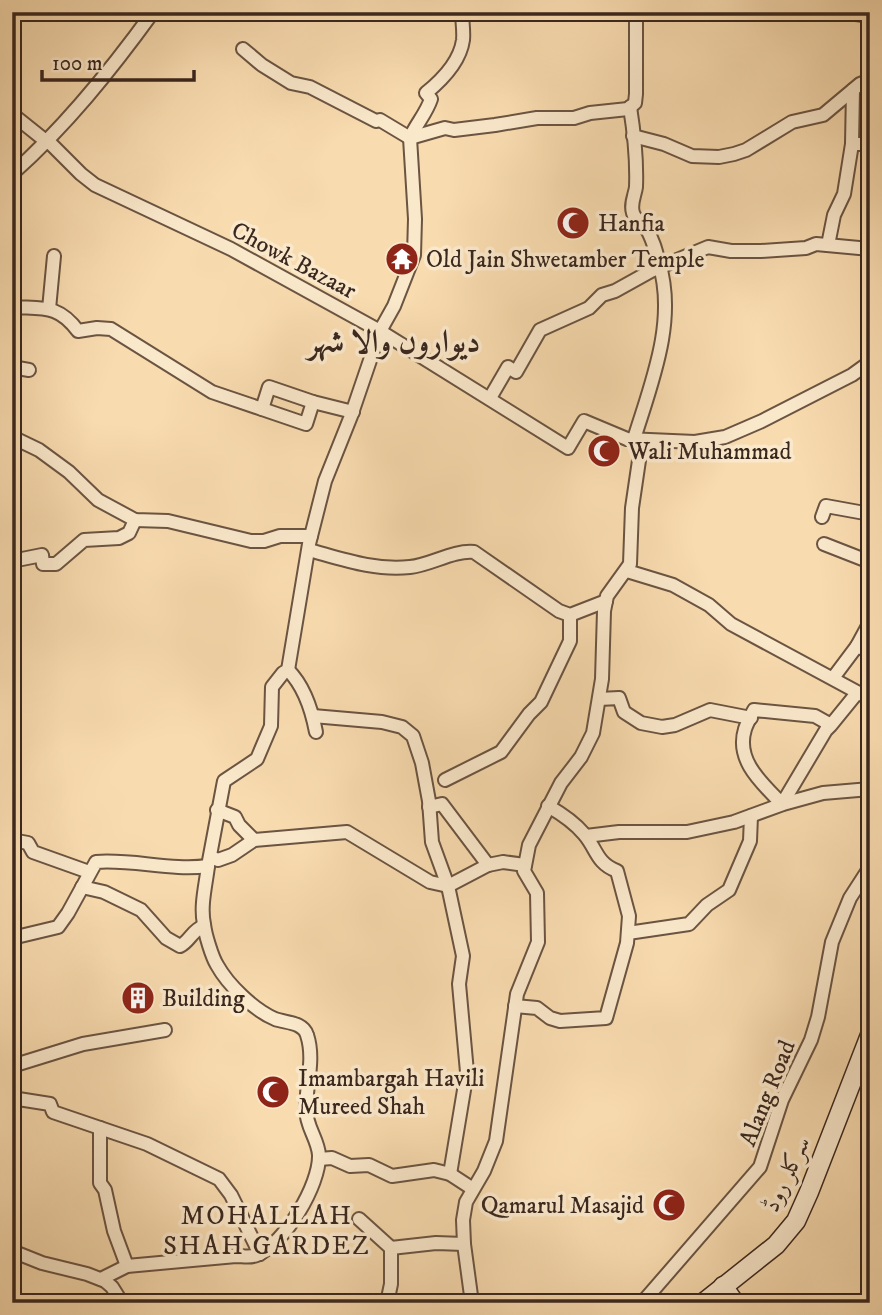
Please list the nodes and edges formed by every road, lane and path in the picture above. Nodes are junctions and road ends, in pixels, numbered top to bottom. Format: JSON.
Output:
{"nodes":[{"id":1,"x":153,"y":12,"type":"edge"},
{"id":2,"x":462,"y":12,"type":"edge"},
{"id":3,"x":636,"y":12,"type":"edge"},
{"id":4,"x":842,"y":12,"type":"edge"},
{"id":5,"x":870,"y":16,"type":"edge"},
{"id":6,"x":243,"y":49,"type":"dead end"},
{"id":7,"x":870,"y":79,"type":"edge"},
{"id":8,"x":853,"y":90,"type":"junction"},
{"id":9,"x":630,"y":107,"type":"junction"},
{"id":10,"x":12,"y":114,"type":"edge"},
{"id":11,"x":633,"y":136,"type":"junction"},
{"id":12,"x":410,"y":138,"type":"junction"},
{"id":13,"x":47,"y":142,"type":"junction"},
{"id":14,"x":852,"y":144,"type":"junction"},
{"id":15,"x":870,"y":144,"type":"edge"},
{"id":16,"x":13,"y":173,"type":"edge"},
{"id":17,"x":828,"y":245,"type":"junction"},
{"id":18,"x":870,"y":249,"type":"edge"},
{"id":19,"x":54,"y":256,"type":"dead end"},
{"id":20,"x":660,"y":266,"type":"junction"},
{"id":21,"x":12,"y":307,"type":"edge"},
{"id":22,"x":49,"y":309,"type":"junction"},
{"id":23,"x":380,"y":331,"type":"junction"},
{"id":24,"x":870,"y":362,"type":"edge"},
{"id":25,"x":12,"y":367,"type":"edge"},
{"id":26,"x":29,"y":370,"type":"dead end"},
{"id":27,"x":490,"y":398,"type":"junction"},
{"id":28,"x":313,"y":402,"type":"junction"},
{"id":29,"x":262,"y":409,"type":"junction"},
{"id":30,"x":353,"y":412,"type":"junction"},
{"id":31,"x":12,"y":438,"type":"edge"},
{"id":32,"x":634,"y":439,"type":"junction"},
{"id":33,"x":870,"y":513,"type":"edge"},
{"id":34,"x":822,"y":517,"type":"dead end"},
{"id":35,"x":135,"y":520,"type":"junction"},
{"id":36,"x":310,"y":543,"type":"junction"},
{"id":37,"x":824,"y":544,"type":"dead end"},
{"id":38,"x":12,"y":561,"type":"edge"},
{"id":39,"x":870,"y":562,"type":"edge"},
{"id":40,"x":627,"y":571,"type":"junction"},
{"id":41,"x":606,"y":601,"type":"junction"},
{"id":42,"x":570,"y":615,"type":"junction"},
{"id":43,"x":870,"y":622,"type":"edge"},
{"id":44,"x":857,"y":646,"type":"junction"},
{"id":45,"x":870,"y":652,"type":"edge"},
{"id":46,"x":288,"y":670,"type":"junction"},
{"id":47,"x":833,"y":678,"type":"junction"},
{"id":48,"x":857,"y":692,"type":"junction"},
{"id":49,"x":599,"y":699,"type":"junction"},
{"id":50,"x":870,"y":699,"type":"edge"},
{"id":51,"x":313,"y":716,"type":"junction"},
{"id":52,"x":751,"y":718,"type":"junction"},
{"id":53,"x":831,"y":725,"type":"junction"},
{"id":54,"x":316,"y":732,"type":"dead end"},
{"id":55,"x":445,"y":780,"type":"dead end"},
{"id":56,"x":870,"y":789,"type":"edge"},
{"id":57,"x":782,"y":804,"type":"junction"},
{"id":58,"x":548,"y":806,"type":"junction"},
{"id":59,"x":429,"y":807,"type":"junction"},
{"id":60,"x":217,"y":810,"type":"junction"},
{"id":61,"x":751,"y":816,"type":"junction"},
{"id":62,"x":586,"y":836,"type":"junction"},
{"id":63,"x":254,"y":840,"type":"junction"},
{"id":64,"x":12,"y":841,"type":"edge"},
{"id":65,"x":209,"y":861,"type":"junction"},
{"id":66,"x":488,"y":865,"type":"junction"},
{"id":67,"x":525,"y":865,"type":"junction"},
{"id":68,"x":870,"y":867,"type":"edge"},
{"id":69,"x":89,"y":872,"type":"junction"},
{"id":70,"x":448,"y":886,"type":"junction"},
{"id":71,"x":82,"y":887,"type":"junction"},
{"id":72,"x":204,"y":926,"type":"junction"},
{"id":73,"x":628,"y":933,"type":"junction"},
{"id":74,"x":12,"y":938,"type":"edge"},
{"id":75,"x":515,"y":1006,"type":"junction"},
{"id":76,"x":165,"y":1030,"type":"dead end"},
{"id":77,"x":870,"y":1035,"type":"edge"},
{"id":78,"x":13,"y":1061,"type":"edge"},
{"id":79,"x":864,"y":1063,"type":"edge"},
{"id":80,"x":12,"y":1098,"type":"edge"},
{"id":81,"x":100,"y":1128,"type":"junction"},
{"id":82,"x":319,"y":1159,"type":"junction"},
{"id":83,"x":450,"y":1174,"type":"junction"},
{"id":84,"x":473,"y":1189,"type":"junction"},
{"id":85,"x":359,"y":1219,"type":"dead end"},
{"id":86,"x":464,"y":1244,"type":"junction"},
{"id":87,"x":391,"y":1248,"type":"junction"},
{"id":88,"x":12,"y":1251,"type":"edge"},
{"id":89,"x":260,"y":1254,"type":"junction"},
{"id":90,"x":127,"y":1266,"type":"junction"},
{"id":91,"x":101,"y":1279,"type":"junction"},
{"id":92,"x":723,"y":1286,"type":"junction"},
{"id":93,"x":122,"y":1303,"type":"edge"},
{"id":94,"x":387,"y":1303,"type":"edge"},
{"id":95,"x":472,"y":1303,"type":"edge"},
{"id":96,"x":642,"y":1303,"type":"edge"},
{"id":97,"x":704,"y":1303,"type":"edge"},
{"id":98,"x":735,"y":1303,"type":"edge"}],
"edges":[{"from":1,"to":13,"type":"street"},
{"from":2,"to":12,"type":"street"},
{"from":3,"to":9,"type":"street"},
{"from":4,"to":5,"type":"street"},
{"from":6,"to":12,"type":"street"},
{"from":7,"to":8,"type":"street"},
{"from":8,"to":11,"type":"street"},
{"from":8,"to":14,"type":"street"},
{"from":9,"to":11,"type":"street"},
{"from":9,"to":12,"type":"street"},
{"from":10,"to":13,"type":"street","name":"Chowk Bazaar"},
{"from":11,"to":20,"type":"street"},
{"from":12,"to":23,"type":"street"},
{"from":13,"to":16,"type":"street"},
{"from":13,"to":23,"type":"street","name":"Chowk Bazaar"},
{"from":14,"to":15,"type":"street"},
{"from":14,"to":17,"type":"street"},
{"from":17,"to":18,"type":"street"},
{"from":17,"to":20,"type":"street"},
{"from":19,"to":22,"type":"street"},
{"from":20,"to":27,"type":"street"},
{"from":20,"to":32,"type":"street"},
{"from":21,"to":22,"type":"street"},
{"from":22,"to":29,"type":"street"},
{"from":23,"to":27,"type":"street","name":"Chowk Bazaar"},
{"from":23,"to":30,"type":"street"},
{"from":24,"to":32,"type":"street"},
{"from":25,"to":26,"type":"street"},
{"from":27,"to":32,"type":"street","name":"Chowk Bazaar"},
{"from":28,"to":29,"type":"street"},
{"from":28,"to":29,"type":"street"},
{"from":28,"to":30,"type":"street"},
{"from":30,"to":36,"type":"street"},
{"from":31,"to":35,"type":"street"},
{"from":32,"to":40,"type":"street"},
{"from":33,"to":34,"type":"street"},
{"from":35,"to":36,"type":"street"},
{"from":35,"to":38,"type":"street"},
{"from":36,"to":42,"type":"street"},
{"from":36,"to":46,"type":"street"},
{"from":37,"to":39,"type":"street"},
{"from":40,"to":41,"type":"street"},
{"from":40,"to":47,"type":"street"},
{"from":41,"to":42,"type":"street"},
{"from":41,"to":49,"type":"street"},
{"from":42,"to":55,"type":"street"},
{"from":43,"to":44,"type":"street"},
{"from":44,"to":45,"type":"street"},
{"from":44,"to":47,"type":"street"},
{"from":46,"to":51,"type":"street"},
{"from":46,"to":60,"type":"street"},
{"from":47,"to":48,"type":"street"},
{"from":48,"to":50,"type":"street"},
{"from":48,"to":53,"type":"street"},
{"from":49,"to":52,"type":"street"},
{"from":49,"to":58,"type":"street"},
{"from":51,"to":54,"type":"street"},
{"from":51,"to":59,"type":"street"},
{"from":52,"to":53,"type":"street"},
{"from":52,"to":57,"type":"street"},
{"from":53,"to":57,"type":"street"},
{"from":56,"to":57,"type":"street"},
{"from":57,"to":61,"type":"street"},
{"from":58,"to":62,"type":"street"},
{"from":58,"to":67,"type":"street"},
{"from":59,"to":66,"type":"street"},
{"from":59,"to":70,"type":"street"},
{"from":60,"to":63,"type":"street"},
{"from":60,"to":65,"type":"street"},
{"from":61,"to":62,"type":"street"},
{"from":61,"to":73,"type":"street"},
{"from":62,"to":73,"type":"street"},
{"from":63,"to":65,"type":"street"},
{"from":63,"to":70,"type":"street"},
{"from":64,"to":69,"type":"street"},
{"from":65,"to":69,"type":"street"},
{"from":65,"to":72,"type":"street"},
{"from":66,"to":67,"type":"street"},
{"from":66,"to":70,"type":"street"},
{"from":67,"to":75,"type":"street"},
{"from":68,"to":96,"type":"street","name":"Alang Road"},
{"from":69,"to":71,"type":"street"},
{"from":70,"to":83,"type":"street"},
{"from":71,"to":72,"type":"street"},
{"from":71,"to":74,"type":"street"},
{"from":72,"to":82,"type":"street"},
{"from":73,"to":75,"type":"street"},
{"from":75,"to":84,"type":"street"},
{"from":76,"to":78,"type":"street"},
{"from":77,"to":79,"type":"main road","name":"سرکلر روڈ"},
{"from":79,"to":92,"type":"main road","name":"سرکلر روڈ"},
{"from":80,"to":81,"type":"street"},
{"from":81,"to":89,"type":"street"},
{"from":81,"to":90,"type":"street"},
{"from":82,"to":83,"type":"street"},
{"from":82,"to":89,"type":"street"},
{"from":83,"to":84,"type":"street"},
{"from":84,"to":86,"type":"street"},
{"from":85,"to":87,"type":"street"},
{"from":86,"to":87,"type":"street"},
{"from":86,"to":95,"type":"street"},
{"from":87,"to":94,"type":"street"},
{"from":88,"to":91,"type":"street"},
{"from":89,"to":90,"type":"street"},
{"from":90,"to":91,"type":"street"},
{"from":91,"to":93,"type":"street"},
{"from":92,"to":97,"type":"main road","name":"سرکلر روڈ"},
{"from":92,"to":98,"type":"main road"}]}
